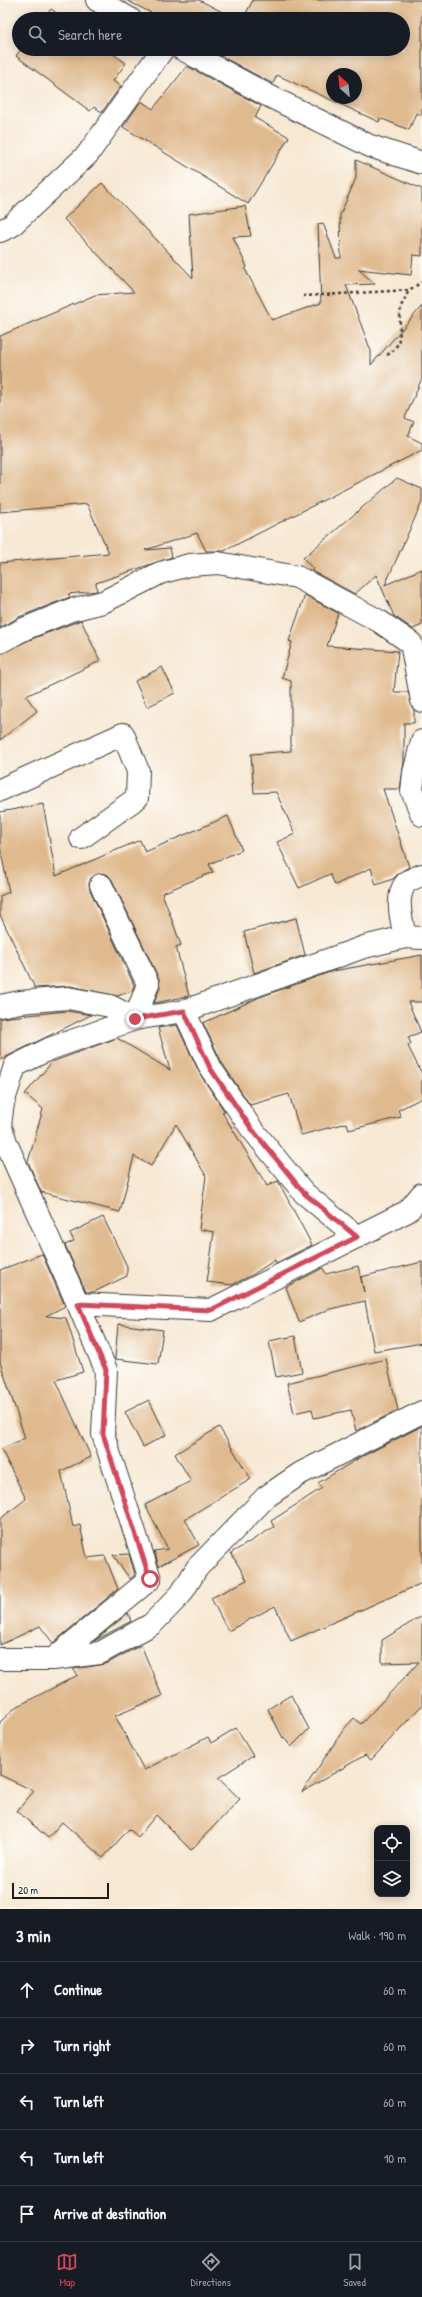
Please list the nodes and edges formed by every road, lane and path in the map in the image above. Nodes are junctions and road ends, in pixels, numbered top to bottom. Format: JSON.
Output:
{"nodes":[{"id":1,"x":97,"y":0,"type":"edge"},
{"id":2,"x":118,"y":12,"type":"edge"},
{"id":3,"x":158,"y":56,"type":"edge"},
{"id":4,"x":195,"y":56,"type":"edge"},
{"id":5,"x":422,"y":163,"type":"edge"},
{"id":6,"x":0,"y":231,"type":"edge"},
{"id":7,"x":422,"y":282,"type":"edge"},
{"id":8,"x":409,"y":290,"type":"junction"},
{"id":9,"x":303,"y":296,"type":"dead end"},
{"id":10,"x":387,"y":355,"type":"dead end"},
{"id":11,"x":0,"y":642,"type":"edge"},
{"id":12,"x":417,"y":642,"type":"edge"},
{"id":13,"x":422,"y":701,"type":"edge"},
{"id":14,"x":422,"y":741,"type":"edge"},
{"id":15,"x":0,"y":790,"type":"edge"},
{"id":16,"x":422,"y":815,"type":"edge"},
{"id":17,"x":81,"y":838,"type":"dead end"},
{"id":18,"x":422,"y":875,"type":"edge"},
{"id":19,"x":101,"y":885,"type":"dead end"},
{"id":20,"x":414,"y":938,"type":"edge"},
{"id":21,"x":0,"y":1006,"type":"edge"},
{"id":22,"x":184,"y":1011,"type":"junction"},
{"id":23,"x":135,"y":1019,"type":"junction"},
{"id":24,"x":422,"y":1194,"type":"edge"},
{"id":25,"x":357,"y":1237,"type":"junction"},
{"id":26,"x":78,"y":1304,"type":"junction"},
{"id":27,"x":422,"y":1412,"type":"edge"},
{"id":28,"x":0,"y":1659,"type":"edge"},
{"id":29,"x":53,"y":1659,"type":"junction"}],
"edges":[{"from":1,"to":2,"type":"street"},
{"from":3,"to":6,"type":"street"},
{"from":4,"to":5,"type":"street"},
{"from":7,"to":8,"type":"path"},
{"from":8,"to":9,"type":"path"},
{"from":8,"to":10,"type":"path"},
{"from":11,"to":12,"type":"street"},
{"from":12,"to":13,"type":"street"},
{"from":14,"to":16,"type":"street"},
{"from":15,"to":17,"type":"street"},
{"from":18,"to":20,"type":"street"},
{"from":19,"to":23,"type":"street"},
{"from":20,"to":22,"type":"street"},
{"from":21,"to":23,"type":"street"},
{"from":22,"to":23,"type":"street"},
{"from":22,"to":25,"type":"street"},
{"from":23,"to":26,"type":"street"},
{"from":24,"to":25,"type":"street"},
{"from":25,"to":26,"type":"street"},
{"from":26,"to":29,"type":"street"},
{"from":27,"to":29,"type":"street"},
{"from":28,"to":29,"type":"street"}]}
